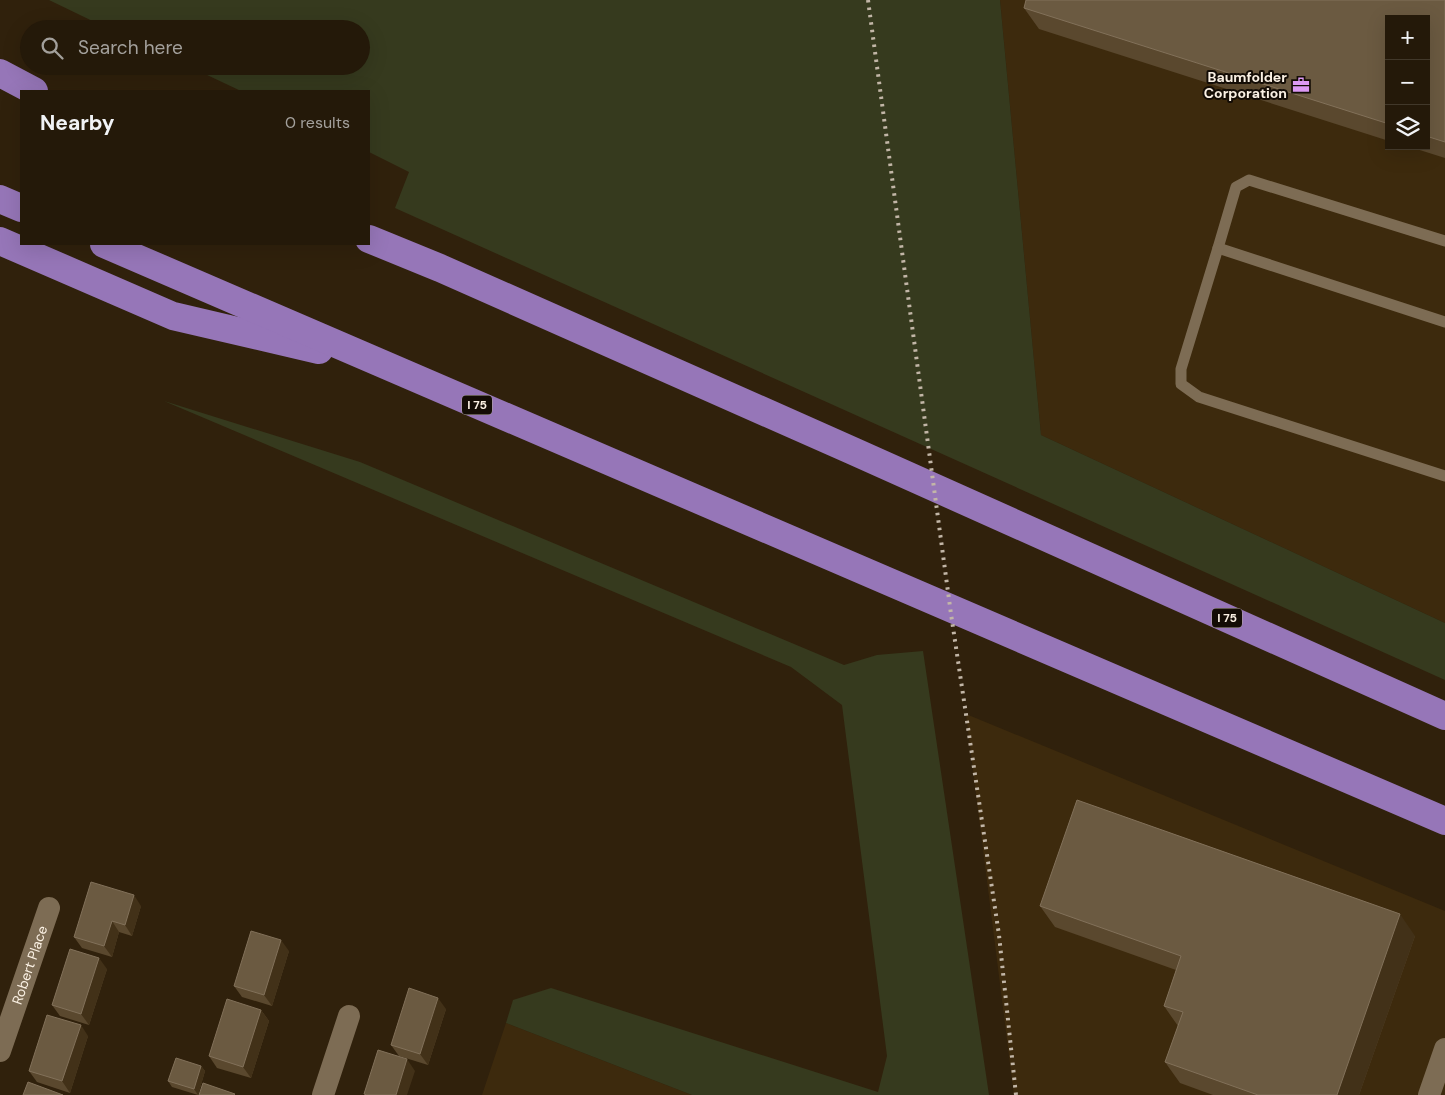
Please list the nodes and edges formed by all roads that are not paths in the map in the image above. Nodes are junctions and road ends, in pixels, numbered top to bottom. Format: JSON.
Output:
{"nodes":[{"id":1,"x":0,"y":73,"type":"edge"},
{"id":2,"x":0,"y":87,"type":"edge"},
{"id":3,"x":32,"y":90,"type":"edge"},
{"id":4,"x":20,"y":96,"type":"edge"},
{"id":5,"x":0,"y":199,"type":"edge"},
{"id":6,"x":20,"y":208,"type":"edge"},
{"id":7,"x":370,"y":239,"type":"edge"},
{"id":8,"x":0,"y":241,"type":"edge"},
{"id":9,"x":1445,"y":241,"type":"edge"},
{"id":10,"x":106,"y":245,"type":"edge"},
{"id":11,"x":1218,"y":248,"type":"junction"},
{"id":12,"x":1445,"y":322,"type":"edge"},
{"id":13,"x":388,"y":366,"type":"junction"},
{"id":14,"x":1445,"y":476,"type":"edge"},
{"id":15,"x":1445,"y":716,"type":"edge"},
{"id":16,"x":1433,"y":816,"type":"edge"},
{"id":17,"x":49,"y":908,"type":"dead end"},
{"id":18,"x":349,"y":1016,"type":"dead end"},
{"id":19,"x":1445,"y":1049,"type":"edge"},
{"id":20,"x":0,"y":1050,"type":"edge"},
{"id":21,"x":323,"y":1095,"type":"edge"},
{"id":22,"x":1429,"y":1095,"type":"edge"}],
"edges":[{"from":1,"to":3,"type":"highway"},
{"from":2,"to":4,"type":"highway"},
{"from":5,"to":6,"type":"highway"},
{"from":7,"to":15,"type":"highway","number":"I 75"},
{"from":8,"to":13,"type":"highway"},
{"from":9,"to":11,"type":"lane"},
{"from":10,"to":13,"type":"highway","number":"I 75"},
{"from":11,"to":12,"type":"lane"},
{"from":11,"to":14,"type":"lane"},
{"from":13,"to":16,"type":"highway","number":"I 75"},
{"from":17,"to":20,"type":"street","name":"Robert Place"},
{"from":18,"to":21,"type":"street"},
{"from":19,"to":22,"type":"street"}]}
